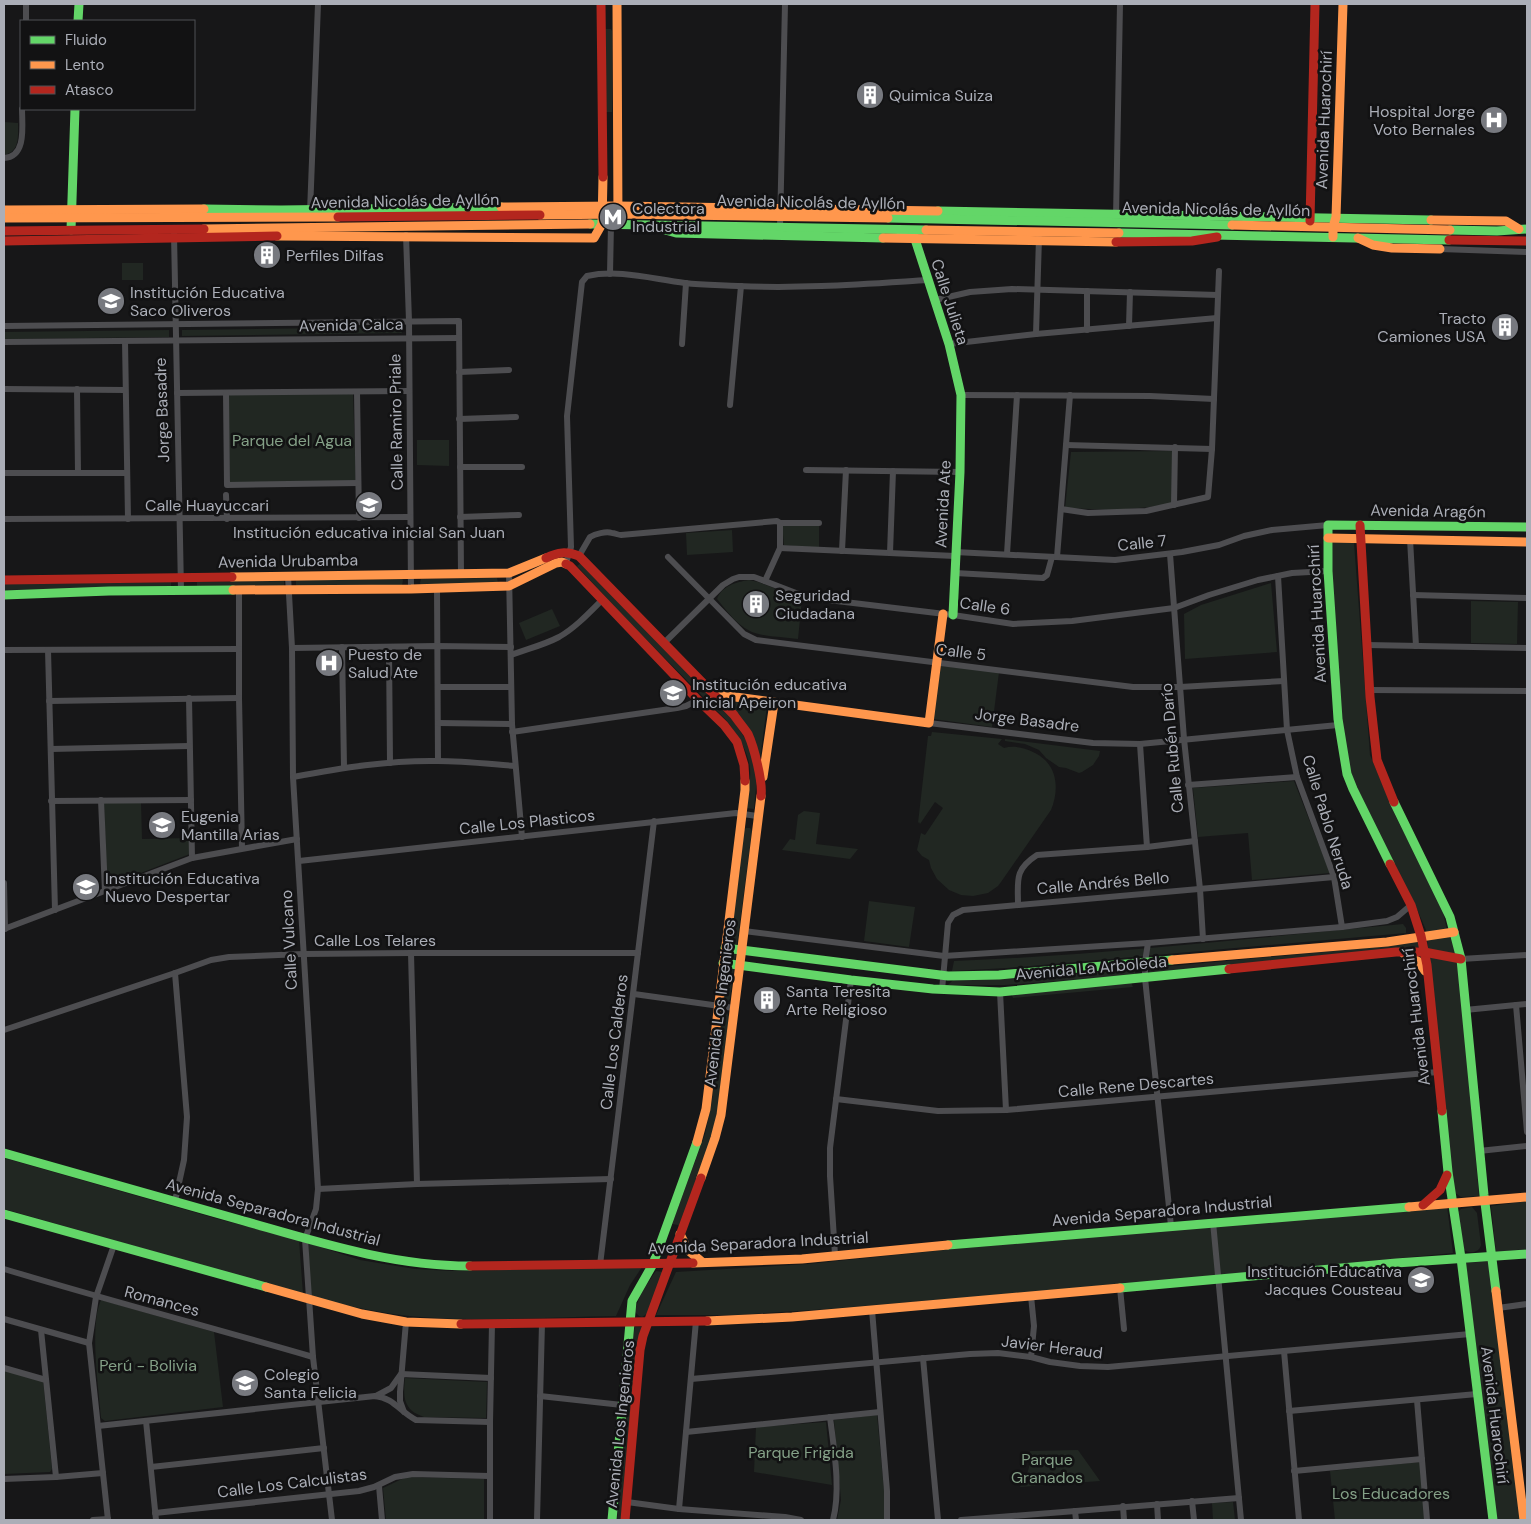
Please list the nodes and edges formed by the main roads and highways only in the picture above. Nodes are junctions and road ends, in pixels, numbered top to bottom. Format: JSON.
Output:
{"nodes":[{"id":1,"x":79,"y":4,"type":"edge"},
{"id":2,"x":601,"y":4,"type":"edge"},
{"id":3,"x":617,"y":4,"type":"edge"},
{"id":4,"x":1314,"y":4,"type":"edge"},
{"id":5,"x":1343,"y":4,"type":"edge"},
{"id":6,"x":78,"y":20,"type":"edge"},
{"id":7,"x":601,"y":24,"type":"junction"},
{"id":8,"x":617,"y":24,"type":"junction"},
{"id":9,"x":75,"y":110,"type":"edge"},
{"id":10,"x":601,"y":113,"type":"junction"},
{"id":11,"x":618,"y":113,"type":"junction"},
{"id":12,"x":4,"y":210,"type":"edge"},
{"id":13,"x":281,"y":210,"type":"junction"},
{"id":14,"x":602,"y":210,"type":"junction"},
{"id":15,"x":618,"y":210,"type":"junction"},
{"id":16,"x":71,"y":213,"type":"junction"},
{"id":17,"x":780,"y":213,"type":"junction"},
{"id":18,"x":310,"y":214,"type":"junction"},
{"id":19,"x":530,"y":215,"type":"junction"},
{"id":20,"x":262,"y":217,"type":"junction"},
{"id":21,"x":1310,"y":217,"type":"junction"},
{"id":22,"x":1336,"y":217,"type":"junction"},
{"id":23,"x":4,"y":218,"type":"edge"},
{"id":24,"x":1116,"y":218,"type":"junction"},
{"id":25,"x":909,"y":219,"type":"junction"},
{"id":26,"x":1419,"y":219,"type":"junction"},
{"id":27,"x":611,"y":224,"type":"junction"},
{"id":28,"x":529,"y":225,"type":"junction"},
{"id":29,"x":649,"y":225,"type":"junction"},
{"id":30,"x":1310,"y":227,"type":"junction"},
{"id":31,"x":1332,"y":227,"type":"junction"},
{"id":32,"x":264,"y":229,"type":"junction"},
{"id":33,"x":1418,"y":229,"type":"junction"},
{"id":34,"x":1523,"y":229,"type":"edge"},
{"id":35,"x":71,"y":230,"type":"junction"},
{"id":36,"x":4,"y":231,"type":"edge"},
{"id":37,"x":311,"y":232,"type":"junction"},
{"id":38,"x":174,"y":233,"type":"junction"},
{"id":39,"x":913,"y":234,"type":"junction"},
{"id":40,"x":231,"y":236,"type":"junction"},
{"id":41,"x":1310,"y":237,"type":"junction"},
{"id":42,"x":1333,"y":237,"type":"junction"},
{"id":43,"x":1358,"y":238,"type":"junction"},
{"id":44,"x":1417,"y":239,"type":"junction"},
{"id":45,"x":4,"y":241,"type":"edge"},
{"id":46,"x":1527,"y":241,"type":"edge"},
{"id":47,"x":1440,"y":249,"type":"road end"},
{"id":48,"x":961,"y":395,"type":"joint"},
{"id":49,"x":1328,"y":525,"type":"joint"},
{"id":50,"x":1360,"y":525,"type":"junction"},
{"id":51,"x":1527,"y":527,"type":"edge"},
{"id":52,"x":1328,"y":538,"type":"junction"},
{"id":53,"x":1361,"y":538,"type":"junction"},
{"id":54,"x":1527,"y":542,"type":"edge"},
{"id":55,"x":569,"y":552,"type":"joint"},
{"id":56,"x":566,"y":563,"type":"joint"},
{"id":57,"x":4,"y":580,"type":"edge"},
{"id":58,"x":4,"y":595,"type":"edge"},
{"id":59,"x":944,"y":614,"type":"road end"},
{"id":60,"x":953,"y":615,"type":"road end"},
{"id":61,"x":713,"y":694,"type":"junction"},
{"id":62,"x":774,"y":703,"type":"junction"},
{"id":63,"x":762,"y":788,"type":"junction"},
{"id":64,"x":1454,"y":932,"type":"junction"},
{"id":65,"x":1422,"y":936,"type":"junction"},
{"id":66,"x":725,"y":948,"type":"junction"},
{"id":67,"x":742,"y":949,"type":"junction"},
{"id":68,"x":1396,"y":952,"type":"junction"},
{"id":69,"x":1424,"y":952,"type":"junction"},
{"id":70,"x":1461,"y":959,"type":"junction"},
{"id":71,"x":723,"y":963,"type":"junction"},
{"id":72,"x":740,"y":965,"type":"junction"},
{"id":73,"x":1428,"y":975,"type":"junction"},
{"id":74,"x":4,"y":1153,"type":"edge"},
{"id":75,"x":1448,"y":1172,"type":"junction"},
{"id":76,"x":1527,"y":1196,"type":"edge"},
{"id":77,"x":1484,"y":1201,"type":"junction"},
{"id":78,"x":1453,"y":1203,"type":"junction"},
{"id":79,"x":1423,"y":1205,"type":"junction"},
{"id":80,"x":4,"y":1214,"type":"edge"},
{"id":81,"x":667,"y":1228,"type":"junction"},
{"id":82,"x":680,"y":1233,"type":"junction"},
{"id":83,"x":1527,"y":1254,"type":"edge"},
{"id":84,"x":1492,"y":1257,"type":"junction"},
{"id":85,"x":1461,"y":1258,"type":"junction"},
{"id":86,"x":670,"y":1263,"type":"junction"},
{"id":87,"x":702,"y":1263,"type":"junction"},
{"id":88,"x":653,"y":1264,"type":"junction"},
{"id":89,"x":630,"y":1321,"type":"junction"},
{"id":90,"x":648,"y":1321,"type":"junction"},
{"id":91,"x":611,"y":1322,"type":"junction"},
{"id":92,"x":629,"y":1338,"type":"junction"},
{"id":93,"x":1524,"y":1490,"type":"edge"},
{"id":94,"x":612,"y":1520,"type":"edge"},
{"id":95,"x":625,"y":1520,"type":"edge"},
{"id":96,"x":1493,"y":1520,"type":"edge"},
{"id":97,"x":1524,"y":1520,"type":"edge"}],
"edges":[{"from":1,"to":6,"type":"main road"},
{"from":2,"to":7,"type":"main road"},
{"from":3,"to":8,"type":"main road"},
{"from":4,"to":21,"type":"main road","name":"Avenida Huarochirí"},
{"from":5,"to":22,"type":"main road","name":"Avenida Huarochirí"},
{"from":7,"to":8,"type":"main road"},
{"from":7,"to":10,"type":"main road"},
{"from":8,"to":11,"type":"main road"},
{"from":9,"to":16,"type":"main road"},
{"from":10,"to":11,"type":"main road"},
{"from":10,"to":14,"type":"main road"},
{"from":11,"to":15,"type":"main road"},
{"from":12,"to":16,"type":"main road"},
{"from":13,"to":16,"type":"main road","name":"Avenida Nicolás de Ayllón"},
{"from":13,"to":18,"type":"main road","name":"Avenida Nicolás de Ayllón"},
{"from":13,"to":20,"type":"main road"},
{"from":14,"to":15,"type":"main road","name":"Avenida Nicolás de Ayllón"},
{"from":14,"to":18,"type":"main road","name":"Avenida Nicolás de Ayllón"},
{"from":14,"to":19,"type":"main road","name":"Avenida Nicolás de Ayllón"},
{"from":14,"to":27,"type":"main road"},
{"from":15,"to":17,"type":"main road","name":"Avenida Nicolás de Ayllón"},
{"from":15,"to":27,"type":"main road"},
{"from":16,"to":20,"type":"main road","name":"Avenida Nicolás de Ayllón"},
{"from":16,"to":23,"type":"main road","name":"Avenida Nicolás de Ayllón"},
{"from":16,"to":35,"type":"main road"},
{"from":17,"to":24,"type":"main road","name":"Avenida Nicolás de Ayllón"},
{"from":17,"to":25,"type":"main road","name":"Avenida Nicolás de Ayllón"},
{"from":18,"to":19,"type":"main road","name":"Avenida Nicolás de Ayllón"},
{"from":18,"to":20,"type":"main road","name":"Avenida Nicolás de Ayllón"},
{"from":19,"to":28,"type":"main road"},
{"from":21,"to":22,"type":"main road","name":"Avenida Nicolás de Ayllón"},
{"from":21,"to":24,"type":"main road","name":"Avenida Nicolás de Ayllón"},
{"from":21,"to":30,"type":"main road","name":"Avenida Huarochirí"},
{"from":22,"to":26,"type":"main road","name":"Avenida Nicolás de Ayllón"},
{"from":22,"to":31,"type":"main road","name":"Avenida Huarochirí"},
{"from":24,"to":25,"type":"main road","name":"Avenida Nicolás de Ayllón"},
{"from":24,"to":30,"type":"main road","name":"Avenida Nicolás de Ayllón"},
{"from":25,"to":39,"type":"main road","name":"Calle Julieta"},
{"from":26,"to":33,"type":"main road"},
{"from":26,"to":34,"type":"main road","name":"Avenida Nicolás de Ayllón"},
{"from":27,"to":28,"type":"main road","name":"Avenida Nicolás de Ayllón"},
{"from":27,"to":29,"type":"main road","name":"Avenida Nicolás de Ayllón"},
{"from":27,"to":37,"type":"main road","name":"Avenida Nicolás de Ayllón"},
{"from":28,"to":37,"type":"main road","name":"Avenida Nicolás de Ayllón"},
{"from":29,"to":39,"type":"main road","name":"Avenida Nicolás de Ayllón"},
{"from":29,"to":39,"type":"main road"},
{"from":30,"to":31,"type":"main road","name":"Avenida Nicolás de Ayllón"},
{"from":30,"to":41,"type":"main road","name":"Avenida Huarochirí"},
{"from":31,"to":33,"type":"main road","name":"Avenida Nicolás de Ayllón"},
{"from":31,"to":42,"type":"main road","name":"Avenida Huarochirí"},
{"from":32,"to":37,"type":"main road","name":"Avenida Nicolás de Ayllón"},
{"from":32,"to":38,"type":"main road","name":"Avenida Nicolás de Ayllón"},
{"from":32,"to":40,"type":"main road"},
{"from":33,"to":34,"type":"main road","name":"Avenida Nicolás de Ayllón"},
{"from":33,"to":44,"type":"main road"},
{"from":35,"to":36,"type":"main road","name":"Avenida Nicolás de Ayllón"},
{"from":35,"to":38,"type":"main road","name":"Avenida Nicolás de Ayllón"},
{"from":37,"to":40,"type":"main road","name":"Avenida Nicolás de Ayllón"},
{"from":38,"to":40,"type":"main road","name":"Avenida Nicolás de Ayllón"},
{"from":38,"to":45,"type":"main road","name":"Avenida Nicolás de Ayllón"},
{"from":39,"to":41,"type":"main road","name":"Avenida Nicolás de Ayllón"},
{"from":39,"to":48,"type":"main road","name":"Calle Julieta"},
{"from":41,"to":42,"type":"main road","name":"Avenida Nicolás de Ayllón"},
{"from":42,"to":43,"type":"main road","name":"Avenida Nicolás de Ayllón"},
{"from":43,"to":44,"type":"main road","name":"Avenida Nicolás de Ayllón"},
{"from":43,"to":47,"type":"main road","name":"Avenida Nicolás de Ayllón"},
{"from":44,"to":46,"type":"main road","name":"Avenida Nicolás de Ayllón"},
{"from":48,"to":60,"type":"main road","name":"Avenida Ate"},
{"from":49,"to":50,"type":"main road","name":"Avenida Aragón"},
{"from":49,"to":52,"type":"main road","name":"Avenida Huarochirí"},
{"from":50,"to":51,"type":"main road","name":"Avenida Aragón"},
{"from":50,"to":53,"type":"main road","name":"Avenida Huarochirí"},
{"from":52,"to":53,"type":"main road","name":"Avenida Aragón"},
{"from":52,"to":65,"type":"main road","name":"Avenida Huarochirí"},
{"from":53,"to":54,"type":"main road","name":"Avenida Aragón"},
{"from":53,"to":64,"type":"main road","name":"Avenida Huarochirí"},
{"from":55,"to":57,"type":"main road","name":"Avenida Urubamba"},
{"from":55,"to":61,"type":"main road","name":"Avenida Los Ingenieros"},
{"from":56,"to":58,"type":"main road","name":"Avenida Urubamba"},
{"from":56,"to":66,"type":"main road","name":"Avenida Los Ingenieros"},
{"from":59,"to":62,"type":"main road","name":"Jorge Basadre"},
{"from":61,"to":62,"type":"main road","name":"Jorge Basadre"},
{"from":61,"to":63,"type":"main road","name":"Avenida Los Ingenieros"},
{"from":62,"to":63,"type":"main road"},
{"from":63,"to":67,"type":"main road","name":"Avenida Los Ingenieros"},
{"from":64,"to":65,"type":"main road","name":"Avenida La Arboleda"},
{"from":64,"to":70,"type":"main road","name":"Avenida Huarochirí"},
{"from":65,"to":67,"type":"main road","name":"Avenida La Arboleda"},
{"from":65,"to":69,"type":"main road","name":"Avenida Huarochirí"},
{"from":66,"to":67,"type":"main road","name":"Avenida La Arboleda"},
{"from":66,"to":71,"type":"main road","name":"Avenida Los Ingenieros"},
{"from":67,"to":72,"type":"main road","name":"Avenida Los Ingenieros"},
{"from":68,"to":69,"type":"main road","name":"Avenida La Arboleda"},
{"from":68,"to":72,"type":"main road","name":"Avenida La Arboleda"},
{"from":68,"to":73,"type":"main road"},
{"from":69,"to":70,"type":"main road","name":"Avenida La Arboleda"},
{"from":69,"to":73,"type":"main road","name":"Avenida Huarochirí"},
{"from":70,"to":77,"type":"main road","name":"Avenida Huarochirí"},
{"from":71,"to":72,"type":"main road","name":"Avenida La Arboleda"},
{"from":71,"to":81,"type":"main road","name":"Avenida Los Ingenieros"},
{"from":72,"to":82,"type":"main road","name":"Avenida Los Ingenieros"},
{"from":73,"to":75,"type":"main road","name":"Avenida Huarochirí"},
{"from":74,"to":88,"type":"main road","name":"Avenida Separadora Industrial"},
{"from":75,"to":78,"type":"main road","name":"Avenida Huarochirí"},
{"from":75,"to":79,"type":"main road"},
{"from":76,"to":77,"type":"main road","name":"Avenida Separadora Industrial"},
{"from":77,"to":78,"type":"main road","name":"Avenida Separadora Industrial"},
{"from":77,"to":84,"type":"main road","name":"Avenida Huarochirí"},
{"from":78,"to":79,"type":"main road","name":"Avenida Separadora Industrial"},
{"from":78,"to":85,"type":"main road","name":"Avenida Huarochirí"},
{"from":79,"to":87,"type":"main road","name":"Avenida Separadora Industrial"},
{"from":80,"to":91,"type":"main road"},
{"from":81,"to":82,"type":"main road"},
{"from":81,"to":88,"type":"main road","name":"Avenida Los Ingenieros"},
{"from":82,"to":86,"type":"main road","name":"Avenida Los Ingenieros"},
{"from":82,"to":87,"type":"main road"},
{"from":83,"to":84,"type":"main road"},
{"from":84,"to":85,"type":"main road"},
{"from":84,"to":93,"type":"main road","name":"Avenida Huarochirí"},
{"from":85,"to":90,"type":"main road"},
{"from":85,"to":96,"type":"main road","name":"Avenida Huarochirí"},
{"from":86,"to":87,"type":"main road","name":"Avenida Separadora Industrial"},
{"from":86,"to":88,"type":"main road","name":"Avenida Separadora Industrial"},
{"from":86,"to":90,"type":"main road","name":"Avenida Los Ingenieros"},
{"from":88,"to":89,"type":"main road","name":"Avenida Los Ingenieros"},
{"from":89,"to":90,"type":"main road"},
{"from":89,"to":91,"type":"main road"},
{"from":89,"to":92,"type":"main road","name":"Avenida Los Ingenieros"},
{"from":90,"to":95,"type":"main road","name":"Avenida Los Ingenieros"},
{"from":91,"to":92,"type":"main road"},
{"from":92,"to":94,"type":"main road","name":"Avenida Los Ingenieros"},
{"from":93,"to":97,"type":"main road","name":"Avenida Huarochirí"}]}
